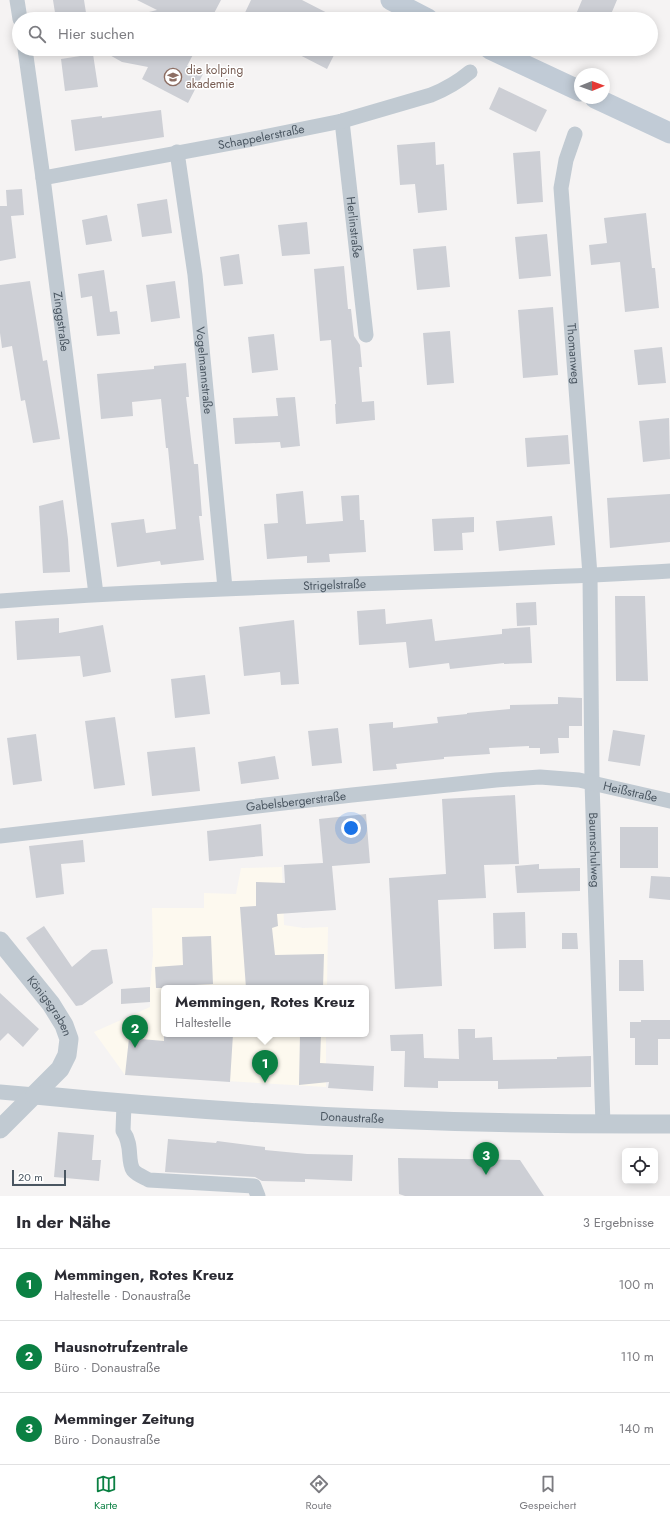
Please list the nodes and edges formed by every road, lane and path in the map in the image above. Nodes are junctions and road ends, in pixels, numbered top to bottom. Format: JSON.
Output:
{"nodes":[{"id":1,"x":17,"y":0,"type":"edge"},
{"id":2,"x":391,"y":0,"type":"edge"},
{"id":3,"x":19,"y":12,"type":"edge"},
{"id":4,"x":414,"y":12,"type":"edge"},
{"id":5,"x":26,"y":56,"type":"edge"},
{"id":6,"x":505,"y":56,"type":"edge"},
{"id":7,"x":470,"y":72,"type":"dead end"},
{"id":8,"x":574,"y":88,"type":"edge"},
{"id":9,"x":608,"y":104,"type":"edge"},
{"id":10,"x":342,"y":121,"type":"junction"},
{"id":11,"x":670,"y":133,"type":"edge"},
{"id":12,"x":575,"y":134,"type":"dead end"},
{"id":13,"x":177,"y":152,"type":"junction"},
{"id":14,"x":43,"y":178,"type":"junction"},
{"id":15,"x":366,"y":335,"type":"dead end"},
{"id":16,"x":670,"y":571,"type":"edge"},
{"id":17,"x":590,"y":576,"type":"junction"},
{"id":18,"x":225,"y":588,"type":"junction"},
{"id":19,"x":96,"y":594,"type":"junction"},
{"id":20,"x":0,"y":601,"type":"edge"},
{"id":21,"x":592,"y":782,"type":"junction"},
{"id":22,"x":670,"y":801,"type":"edge"},
{"id":23,"x":0,"y":836,"type":"edge"},
{"id":24,"x":0,"y":941,"type":"edge"},
{"id":25,"x":0,"y":1092,"type":"edge"},
{"id":26,"x":35,"y":1095,"type":"junction"},
{"id":27,"x":124,"y":1104,"type":"junction"},
{"id":28,"x":603,"y":1124,"type":"junction"},
{"id":29,"x":670,"y":1124,"type":"edge"},
{"id":30,"x":0,"y":1129,"type":"edge"},
{"id":31,"x":258,"y":1196,"type":"edge"}],
"edges":[{"from":1,"to":3,"type":"street"},
{"from":2,"to":4,"type":"main road"},
{"from":5,"to":14,"type":"street","name":"Zinggstraße"},
{"from":6,"to":8,"type":"main road"},
{"from":7,"to":10,"type":"street","name":"Schappelerstraße"},
{"from":9,"to":11,"type":"main road"},
{"from":10,"to":13,"type":"street","name":"Schappelerstraße"},
{"from":10,"to":15,"type":"street","name":"Herlinstraße"},
{"from":12,"to":17,"type":"street","name":"Thomanweg"},
{"from":13,"to":14,"type":"street","name":"Schappelerstraße"},
{"from":13,"to":18,"type":"street","name":"Vogelmannstraße"},
{"from":14,"to":19,"type":"street","name":"Zinggstraße"},
{"from":16,"to":17,"type":"street","name":"Strigelstraße"},
{"from":17,"to":18,"type":"street","name":"Strigelstraße"},
{"from":17,"to":21,"type":"street","name":"Baumschulweg"},
{"from":18,"to":19,"type":"street","name":"Strigelstraße"},
{"from":19,"to":20,"type":"street","name":"Strigelstraße"},
{"from":21,"to":22,"type":"street","name":"Heißstraße"},
{"from":21,"to":23,"type":"street","name":"Gabelsbergerstraße"},
{"from":21,"to":28,"type":"street","name":"Baumschulweg"},
{"from":24,"to":26,"type":"street","name":"Königsgraben"},
{"from":25,"to":26,"type":"street"},
{"from":26,"to":27,"type":"street","name":"Donaustraße"},
{"from":26,"to":30,"type":"street","name":"Königsgraben"},
{"from":27,"to":28,"type":"street","name":"Donaustraße"},
{"from":27,"to":31,"type":"street"},
{"from":28,"to":29,"type":"street","name":"Donaustraße"}]}
